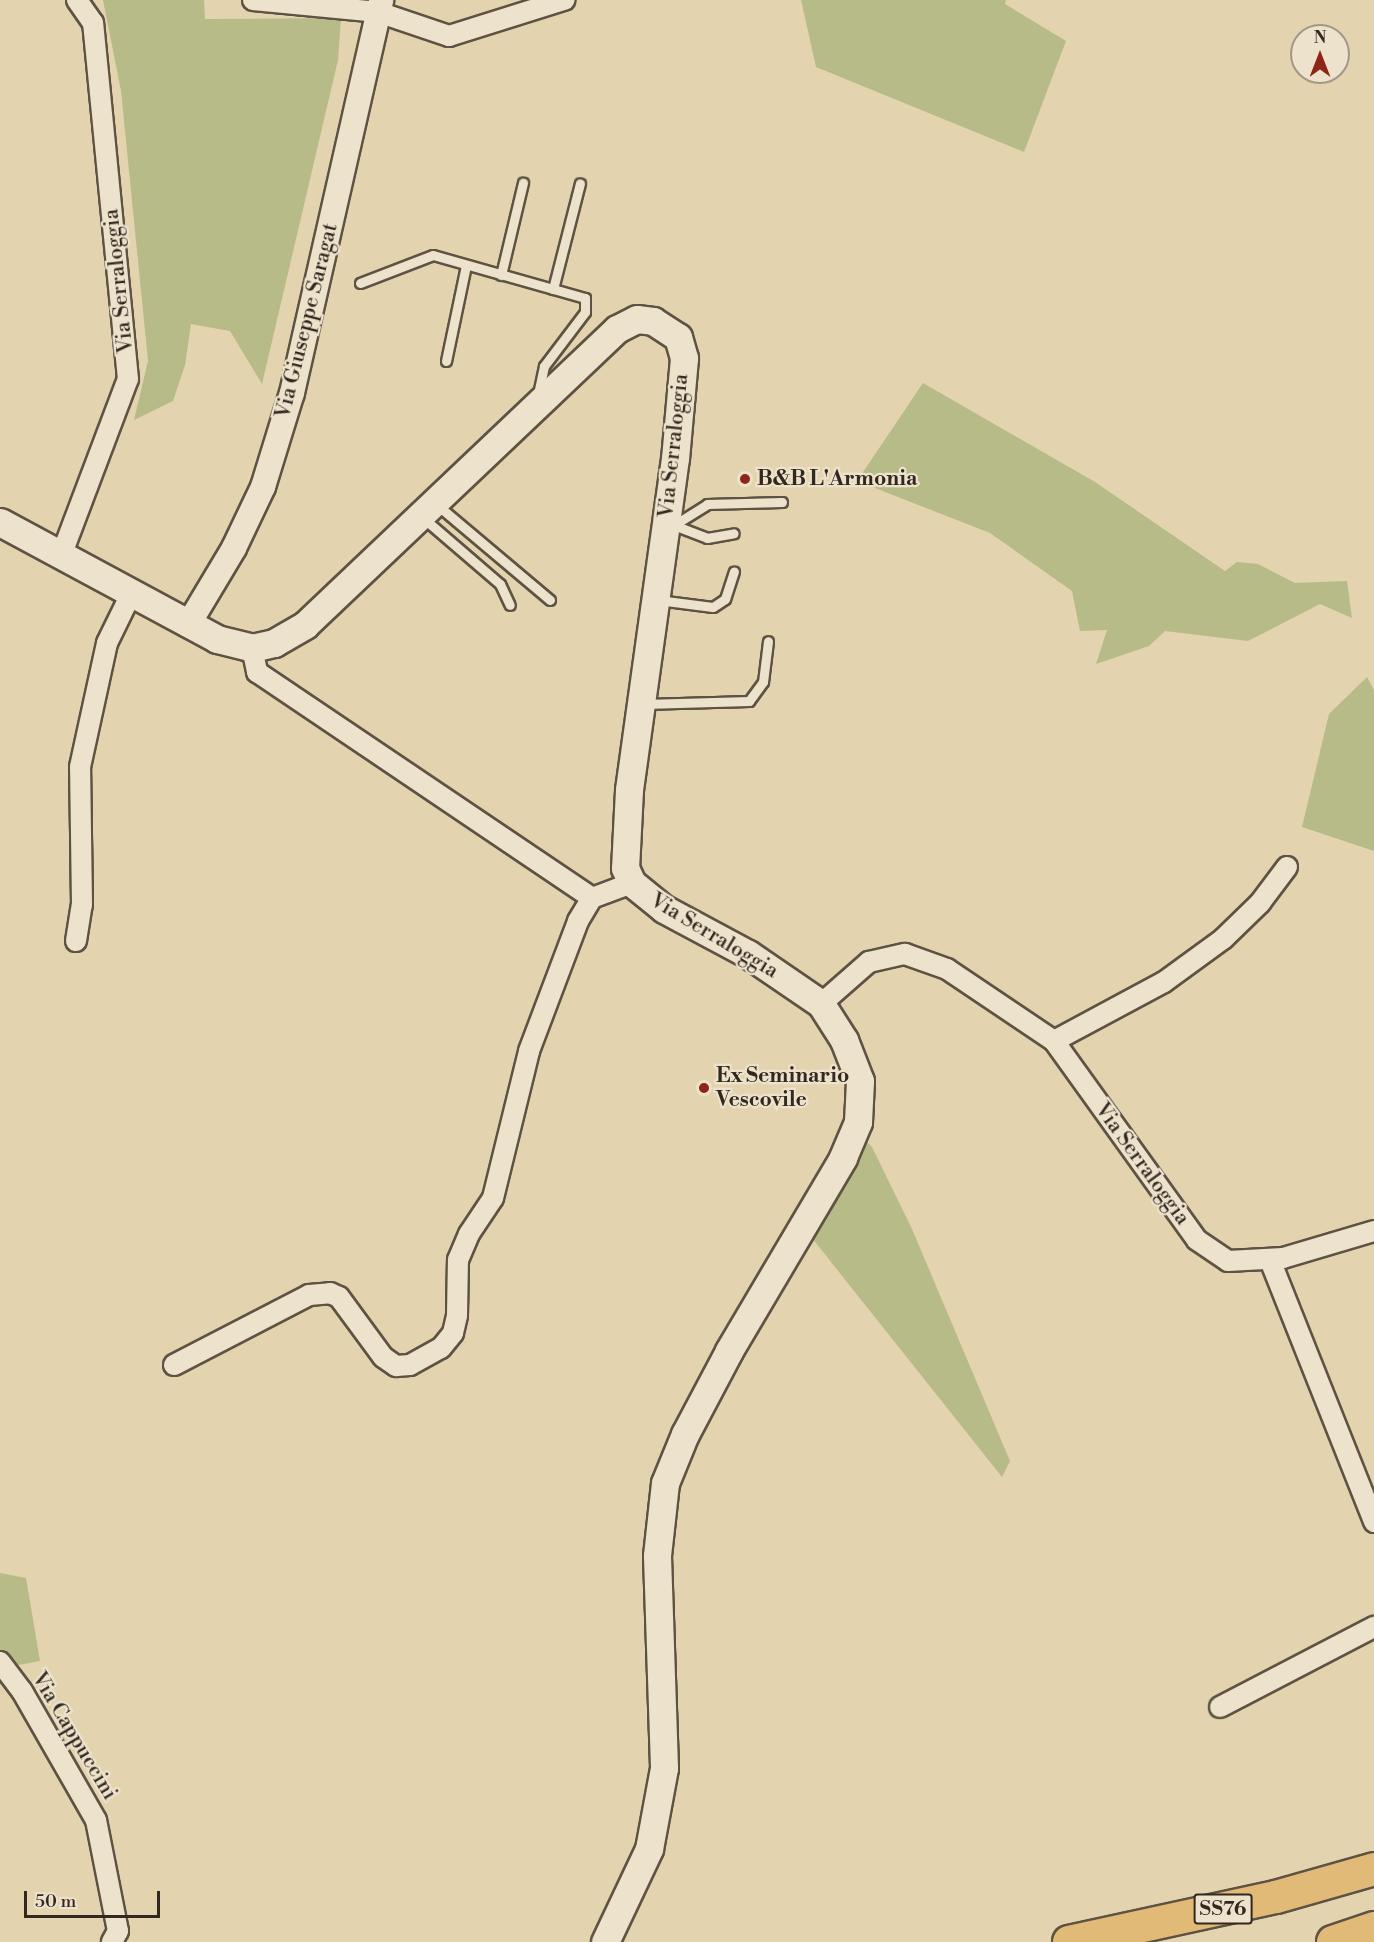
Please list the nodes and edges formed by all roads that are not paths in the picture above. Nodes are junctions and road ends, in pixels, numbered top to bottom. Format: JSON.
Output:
{"nodes":[{"id":1,"x":77,"y":0,"type":"edge"},
{"id":2,"x":253,"y":0,"type":"edge"},
{"id":3,"x":564,"y":0,"type":"edge"},
{"id":4,"x":379,"y":6,"type":"edge"},
{"id":5,"x":512,"y":9,"type":"edge"},
{"id":6,"x":523,"y":183,"type":"dead end"},
{"id":7,"x":580,"y":183,"type":"dead end"},
{"id":8,"x":466,"y":265,"type":"junction"},
{"id":9,"x":501,"y":275,"type":"junction"},
{"id":10,"x":360,"y":283,"type":"dead end"},
{"id":11,"x":553,"y":289,"type":"junction"},
{"id":12,"x":446,"y":361,"type":"dead end"},
{"id":13,"x":537,"y":405,"type":"junction"},
{"id":14,"x":782,"y":502,"type":"dead end"},
{"id":15,"x":427,"y":509,"type":"junction"},
{"id":16,"x":0,"y":522,"type":"edge"},
{"id":17,"x":670,"y":523,"type":"junction"},
{"id":18,"x":734,"y":533,"type":"dead end"},
{"id":19,"x":61,"y":556,"type":"junction"},
{"id":20,"x":734,"y":571,"type":"dead end"},
{"id":21,"x":131,"y":594,"type":"junction"},
{"id":22,"x":656,"y":599,"type":"junction"},
{"id":23,"x":550,"y":600,"type":"dead end"},
{"id":24,"x":510,"y":604,"type":"dead end"},
{"id":25,"x":188,"y":625,"type":"junction"},
{"id":26,"x":768,"y":641,"type":"dead end"},
{"id":27,"x":252,"y":648,"type":"junction"},
{"id":28,"x":641,"y":704,"type":"junction"},
{"id":29,"x":1287,"y":867,"type":"dead end"},
{"id":30,"x":632,"y":883,"type":"junction"},
{"id":31,"x":592,"y":898,"type":"junction"},
{"id":32,"x":76,"y":941,"type":"dead end"},
{"id":33,"x":821,"y":1004,"type":"junction"},
{"id":34,"x":1054,"y":1041,"type":"junction"},
{"id":35,"x":1374,"y":1231,"type":"edge"},
{"id":36,"x":1270,"y":1260,"type":"junction"},
{"id":37,"x":174,"y":1365,"type":"dead end"},
{"id":38,"x":1374,"y":1522,"type":"edge"},
{"id":39,"x":1374,"y":1627,"type":"edge"},
{"id":40,"x":0,"y":1662,"type":"edge"},
{"id":41,"x":1220,"y":1707,"type":"dead end"},
{"id":42,"x":1374,"y":1869,"type":"edge"},
{"id":43,"x":1374,"y":1928,"type":"edge"},
{"id":44,"x":112,"y":1942,"type":"edge"},
{"id":45,"x":605,"y":1942,"type":"edge"},
{"id":46,"x":1069,"y":1942,"type":"edge"},
{"id":47,"x":1333,"y":1942,"type":"edge"}],
"edges":[{"from":1,"to":19,"type":"street","name":"Via Serraloggia"},
{"from":2,"to":4,"type":"street"},
{"from":3,"to":5,"type":"street"},
{"from":4,"to":5,"type":"street"},
{"from":4,"to":25,"type":"street","name":"Via Giuseppe Saragat"},
{"from":6,"to":9,"type":"lane"},
{"from":7,"to":11,"type":"lane"},
{"from":8,"to":9,"type":"lane"},
{"from":8,"to":10,"type":"lane"},
{"from":8,"to":12,"type":"lane"},
{"from":9,"to":11,"type":"lane"},
{"from":11,"to":13,"type":"lane"},
{"from":13,"to":15,"type":"main road","name":"Via Serraloggia"},
{"from":13,"to":17,"type":"main road","name":"Via Serraloggia"},
{"from":14,"to":17,"type":"lane"},
{"from":15,"to":23,"type":"lane"},
{"from":15,"to":24,"type":"lane"},
{"from":15,"to":27,"type":"main road","name":"Via Serraloggia"},
{"from":16,"to":19,"type":"main road"},
{"from":17,"to":18,"type":"lane"},
{"from":17,"to":22,"type":"main road","name":"Via Serraloggia"},
{"from":19,"to":21,"type":"main road"},
{"from":20,"to":22,"type":"lane"},
{"from":21,"to":25,"type":"main road"},
{"from":21,"to":32,"type":"street"},
{"from":22,"to":28,"type":"main road","name":"Via Serraloggia"},
{"from":25,"to":27,"type":"main road"},
{"from":26,"to":28,"type":"lane"},
{"from":27,"to":31,"type":"street"},
{"from":28,"to":30,"type":"main road","name":"Via Serraloggia"},
{"from":29,"to":34,"type":"street"},
{"from":30,"to":31,"type":"street"},
{"from":30,"to":33,"type":"main road","name":"Via Serraloggia"},
{"from":31,"to":37,"type":"street"},
{"from":33,"to":34,"type":"street","name":"Via Serraloggia"},
{"from":33,"to":45,"type":"main road","name":"Via Serraloggia"},
{"from":34,"to":36,"type":"street","name":"Via Serraloggia"},
{"from":35,"to":36,"type":"street","name":"Via Serraloggia"},
{"from":36,"to":38,"type":"street"},
{"from":39,"to":41,"type":"street"},
{"from":40,"to":44,"type":"street","name":"Via Cappuccini"},
{"from":42,"to":46,"type":"highway","number":"SS76"},
{"from":43,"to":47,"type":"highway"}]}
